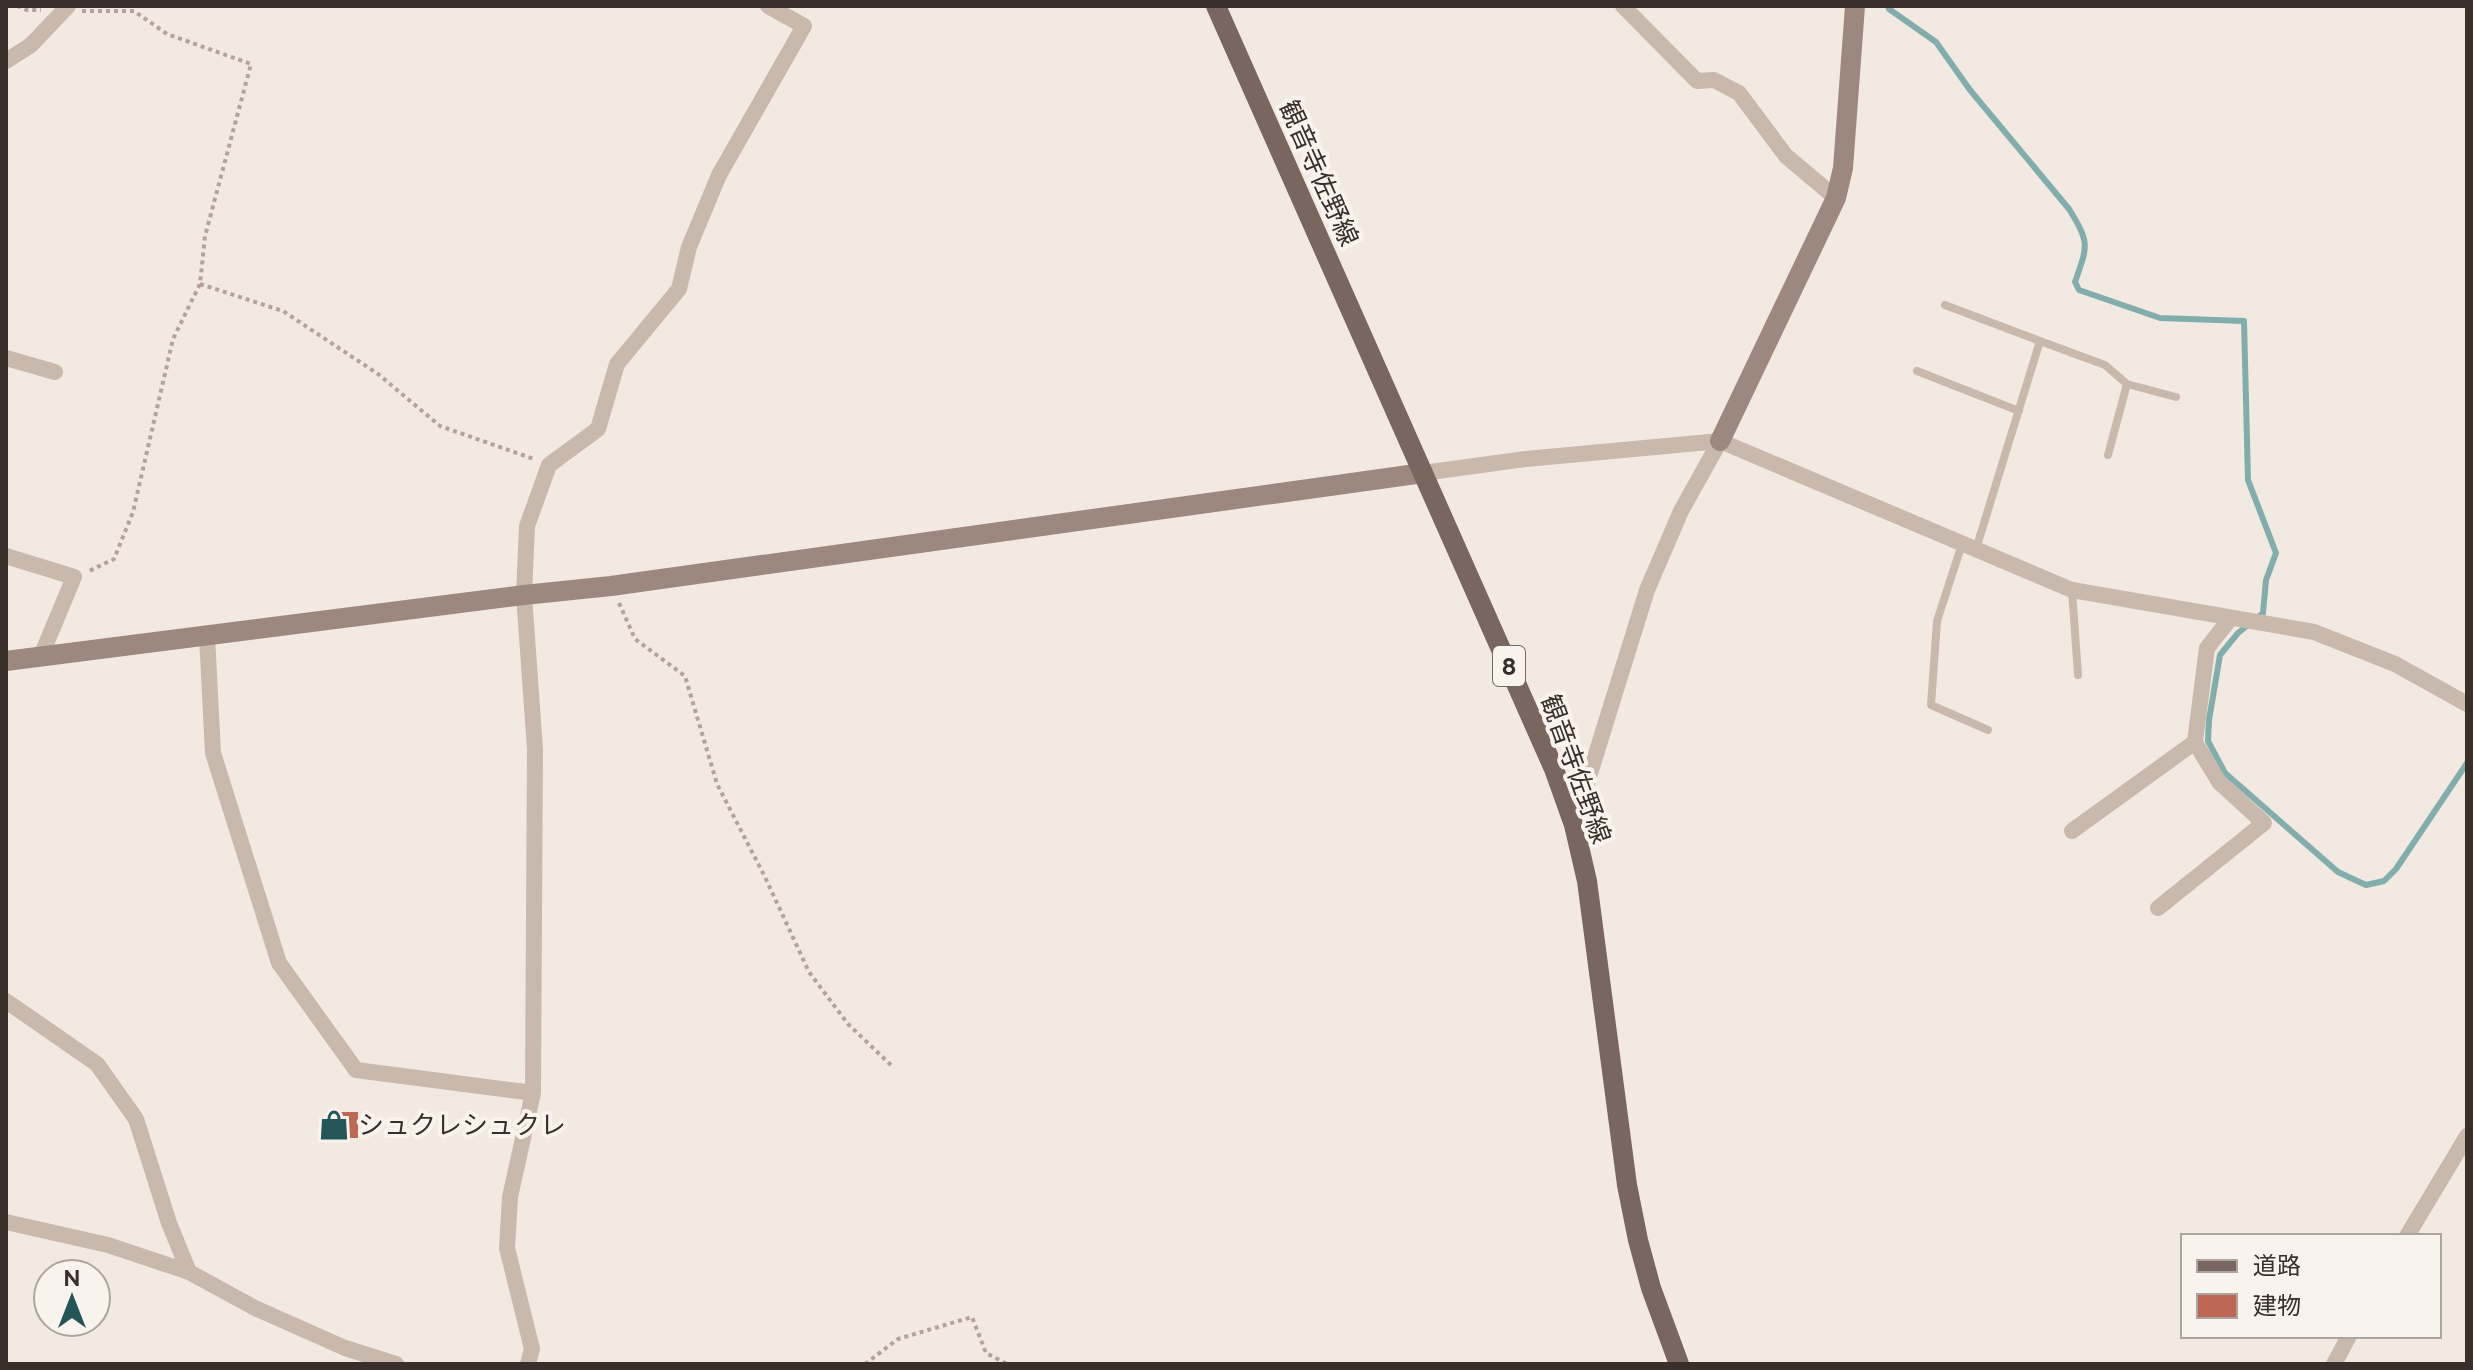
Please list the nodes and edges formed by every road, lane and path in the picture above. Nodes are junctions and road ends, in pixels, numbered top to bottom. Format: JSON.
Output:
{"nodes":[{"id":1,"x":17,"y":6,"type":"edge"},
{"id":2,"x":768,"y":6,"type":"edge"},
{"id":3,"x":1216,"y":6,"type":"edge"},
{"id":4,"x":1623,"y":6,"type":"edge"},
{"id":5,"x":1855,"y":6,"type":"edge"},
{"id":6,"x":66,"y":8,"type":"edge"},
{"id":7,"x":6,"y":61,"type":"edge"},
{"id":8,"x":1836,"y":198,"type":"junction"},
{"id":9,"x":200,"y":284,"type":"junction"},
{"id":10,"x":1945,"y":305,"type":"dead end"},
{"id":11,"x":2040,"y":341,"type":"junction"},
{"id":12,"x":6,"y":358,"type":"edge"},
{"id":13,"x":1917,"y":371,"type":"dead end"},
{"id":14,"x":55,"y":372,"type":"dead end"},
{"id":15,"x":2127,"y":384,"type":"junction"},
{"id":16,"x":2176,"y":397,"type":"dead end"},
{"id":17,"x":2019,"y":411,"type":"junction"},
{"id":18,"x":1720,"y":441,"type":"junction"},
{"id":19,"x":2108,"y":455,"type":"dead end"},
{"id":20,"x":549,"y":465,"type":"junction"},
{"id":21,"x":1423,"y":473,"type":"junction"},
{"id":22,"x":1969,"y":546,"type":"junction"},
{"id":23,"x":6,"y":556,"type":"edge"},
{"id":24,"x":74,"y":577,"type":"junction"},
{"id":25,"x":611,"y":586,"type":"junction"},
{"id":26,"x":2072,"y":590,"type":"junction"},
{"id":27,"x":524,"y":595,"type":"junction"},
{"id":28,"x":2230,"y":619,"type":"junction"},
{"id":29,"x":207,"y":636,"type":"junction"},
{"id":30,"x":41,"y":656,"type":"junction"},
{"id":31,"x":6,"y":661,"type":"edge"},
{"id":32,"x":2078,"y":675,"type":"dead end"},
{"id":33,"x":2467,"y":704,"type":"edge"},
{"id":34,"x":1988,"y":730,"type":"dead end"},
{"id":35,"x":2195,"y":742,"type":"junction"},
{"id":36,"x":1574,"y":825,"type":"junction"},
{"id":37,"x":2072,"y":831,"type":"dead end"},
{"id":38,"x":2158,"y":908,"type":"dead end"},
{"id":39,"x":6,"y":1001,"type":"edge"},
{"id":40,"x":893,"y":1067,"type":"dead end"},
{"id":41,"x":533,"y":1093,"type":"junction"},
{"id":42,"x":2467,"y":1136,"type":"edge"},
{"id":43,"x":6,"y":1222,"type":"edge"},
{"id":44,"x":2408,"y":1234,"type":"edge"},
{"id":45,"x":189,"y":1272,"type":"junction"},
{"id":46,"x":2348,"y":1338,"type":"edge"},
{"id":47,"x":396,"y":1364,"type":"edge"},
{"id":48,"x":528,"y":1364,"type":"edge"},
{"id":49,"x":865,"y":1364,"type":"edge"},
{"id":50,"x":1007,"y":1364,"type":"edge"},
{"id":51,"x":1679,"y":1364,"type":"edge"},
{"id":52,"x":2334,"y":1364,"type":"edge"}],
"edges":[{"from":1,"to":6,"type":"path"},
{"from":2,"to":20,"type":"street"},
{"from":3,"to":21,"type":"main road","name":"観音寺佐野線","number":"8"},
{"from":4,"to":8,"type":"street"},
{"from":5,"to":8,"type":"street"},
{"from":6,"to":7,"type":"street"},
{"from":6,"to":9,"type":"path"},
{"from":8,"to":18,"type":"street"},
{"from":9,"to":20,"type":"path"},
{"from":9,"to":24,"type":"path"},
{"from":10,"to":11,"type":"lane"},
{"from":11,"to":15,"type":"lane"},
{"from":11,"to":17,"type":"lane"},
{"from":12,"to":14,"type":"street"},
{"from":13,"to":17,"type":"lane"},
{"from":15,"to":16,"type":"lane"},
{"from":15,"to":19,"type":"lane"},
{"from":17,"to":22,"type":"lane"},
{"from":18,"to":21,"type":"street"},
{"from":18,"to":22,"type":"street"},
{"from":18,"to":36,"type":"street"},
{"from":20,"to":27,"type":"street"},
{"from":21,"to":25,"type":"street"},
{"from":21,"to":36,"type":"main road","name":"観音寺佐野線","number":"8"},
{"from":22,"to":26,"type":"street"},
{"from":22,"to":34,"type":"lane"},
{"from":23,"to":24,"type":"street"},
{"from":24,"to":30,"type":"street"},
{"from":25,"to":27,"type":"street"},
{"from":25,"to":40,"type":"path"},
{"from":26,"to":28,"type":"street"},
{"from":26,"to":32,"type":"lane"},
{"from":27,"to":29,"type":"street"},
{"from":27,"to":41,"type":"street"},
{"from":28,"to":33,"type":"street"},
{"from":28,"to":35,"type":"street"},
{"from":29,"to":30,"type":"street"},
{"from":29,"to":41,"type":"street"},
{"from":30,"to":31,"type":"street"},
{"from":35,"to":37,"type":"street"},
{"from":35,"to":38,"type":"street"},
{"from":36,"to":51,"type":"main road","name":"観音寺佐野線","number":"8"},
{"from":39,"to":45,"type":"street"},
{"from":41,"to":48,"type":"street"},
{"from":42,"to":44,"type":"street"},
{"from":43,"to":45,"type":"street"},
{"from":45,"to":47,"type":"street"},
{"from":46,"to":52,"type":"street"},
{"from":49,"to":50,"type":"path"}]}
